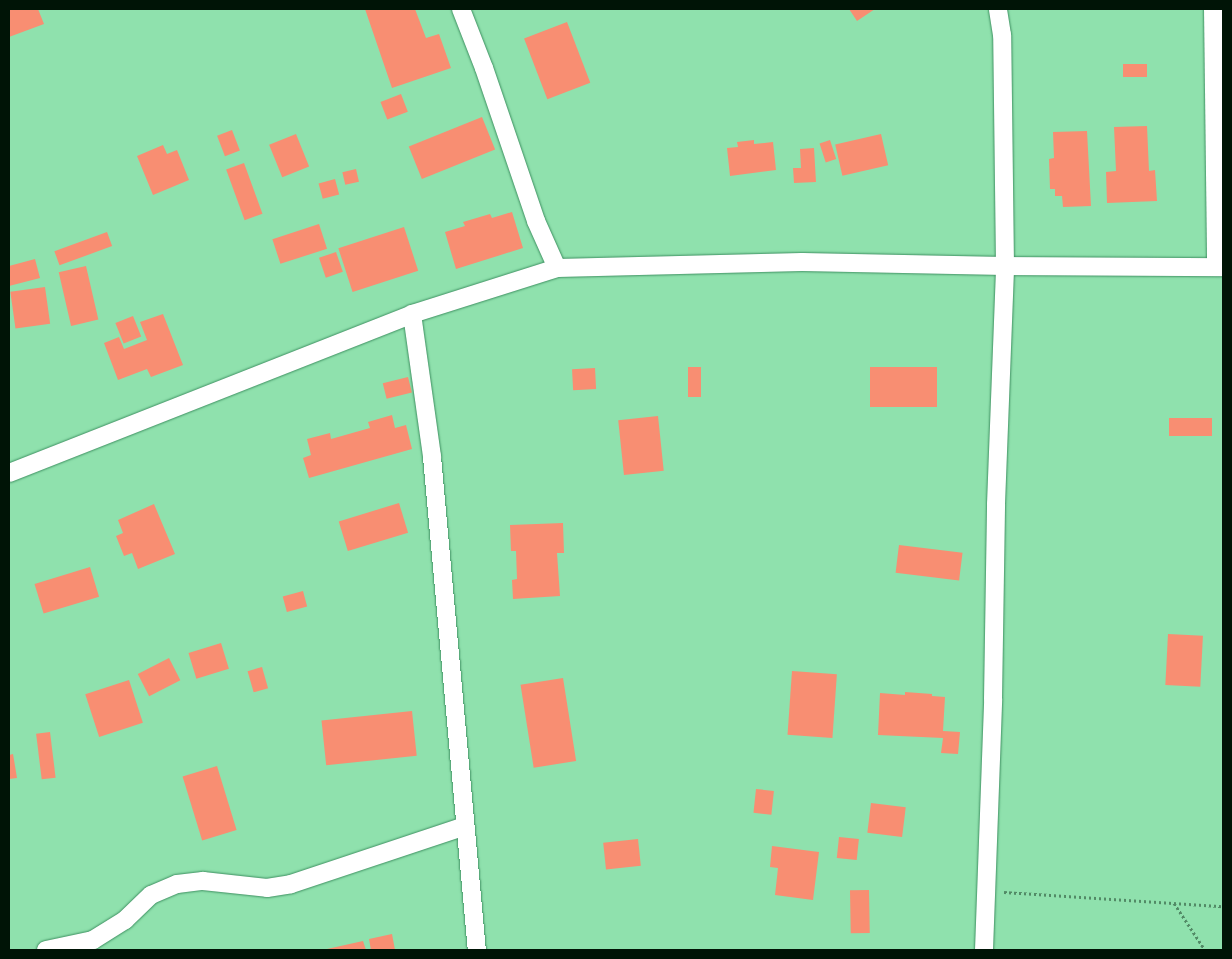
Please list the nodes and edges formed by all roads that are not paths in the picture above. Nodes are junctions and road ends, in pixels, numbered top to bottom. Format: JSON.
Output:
{"nodes":[{"id":1,"x":460,"y":9,"type":"edge"},
{"id":2,"x":998,"y":9,"type":"edge"},
{"id":3,"x":1213,"y":9,"type":"edge"},
{"id":4,"x":1005,"y":266,"type":"junction"},
{"id":5,"x":1220,"y":267,"type":"edge"},
{"id":6,"x":557,"y":268,"type":"junction"},
{"id":7,"x":412,"y":314,"type":"junction"},
{"id":8,"x":9,"y":473,"type":"edge"},
{"id":9,"x":465,"y":826,"type":"junction"},
{"id":10,"x":46,"y":950,"type":"edge"},
{"id":11,"x":477,"y":950,"type":"edge"},
{"id":12,"x":984,"y":950,"type":"edge"}],
"edges":[{"from":1,"to":6,"type":"street"},
{"from":2,"to":4,"type":"street"},
{"from":3,"to":5,"type":"street"},
{"from":4,"to":5,"type":"street"},
{"from":4,"to":6,"type":"street"},
{"from":4,"to":12,"type":"street"},
{"from":6,"to":7,"type":"street"},
{"from":7,"to":8,"type":"street"},
{"from":7,"to":9,"type":"street"},
{"from":9,"to":10,"type":"street"},
{"from":9,"to":11,"type":"street"}]}
